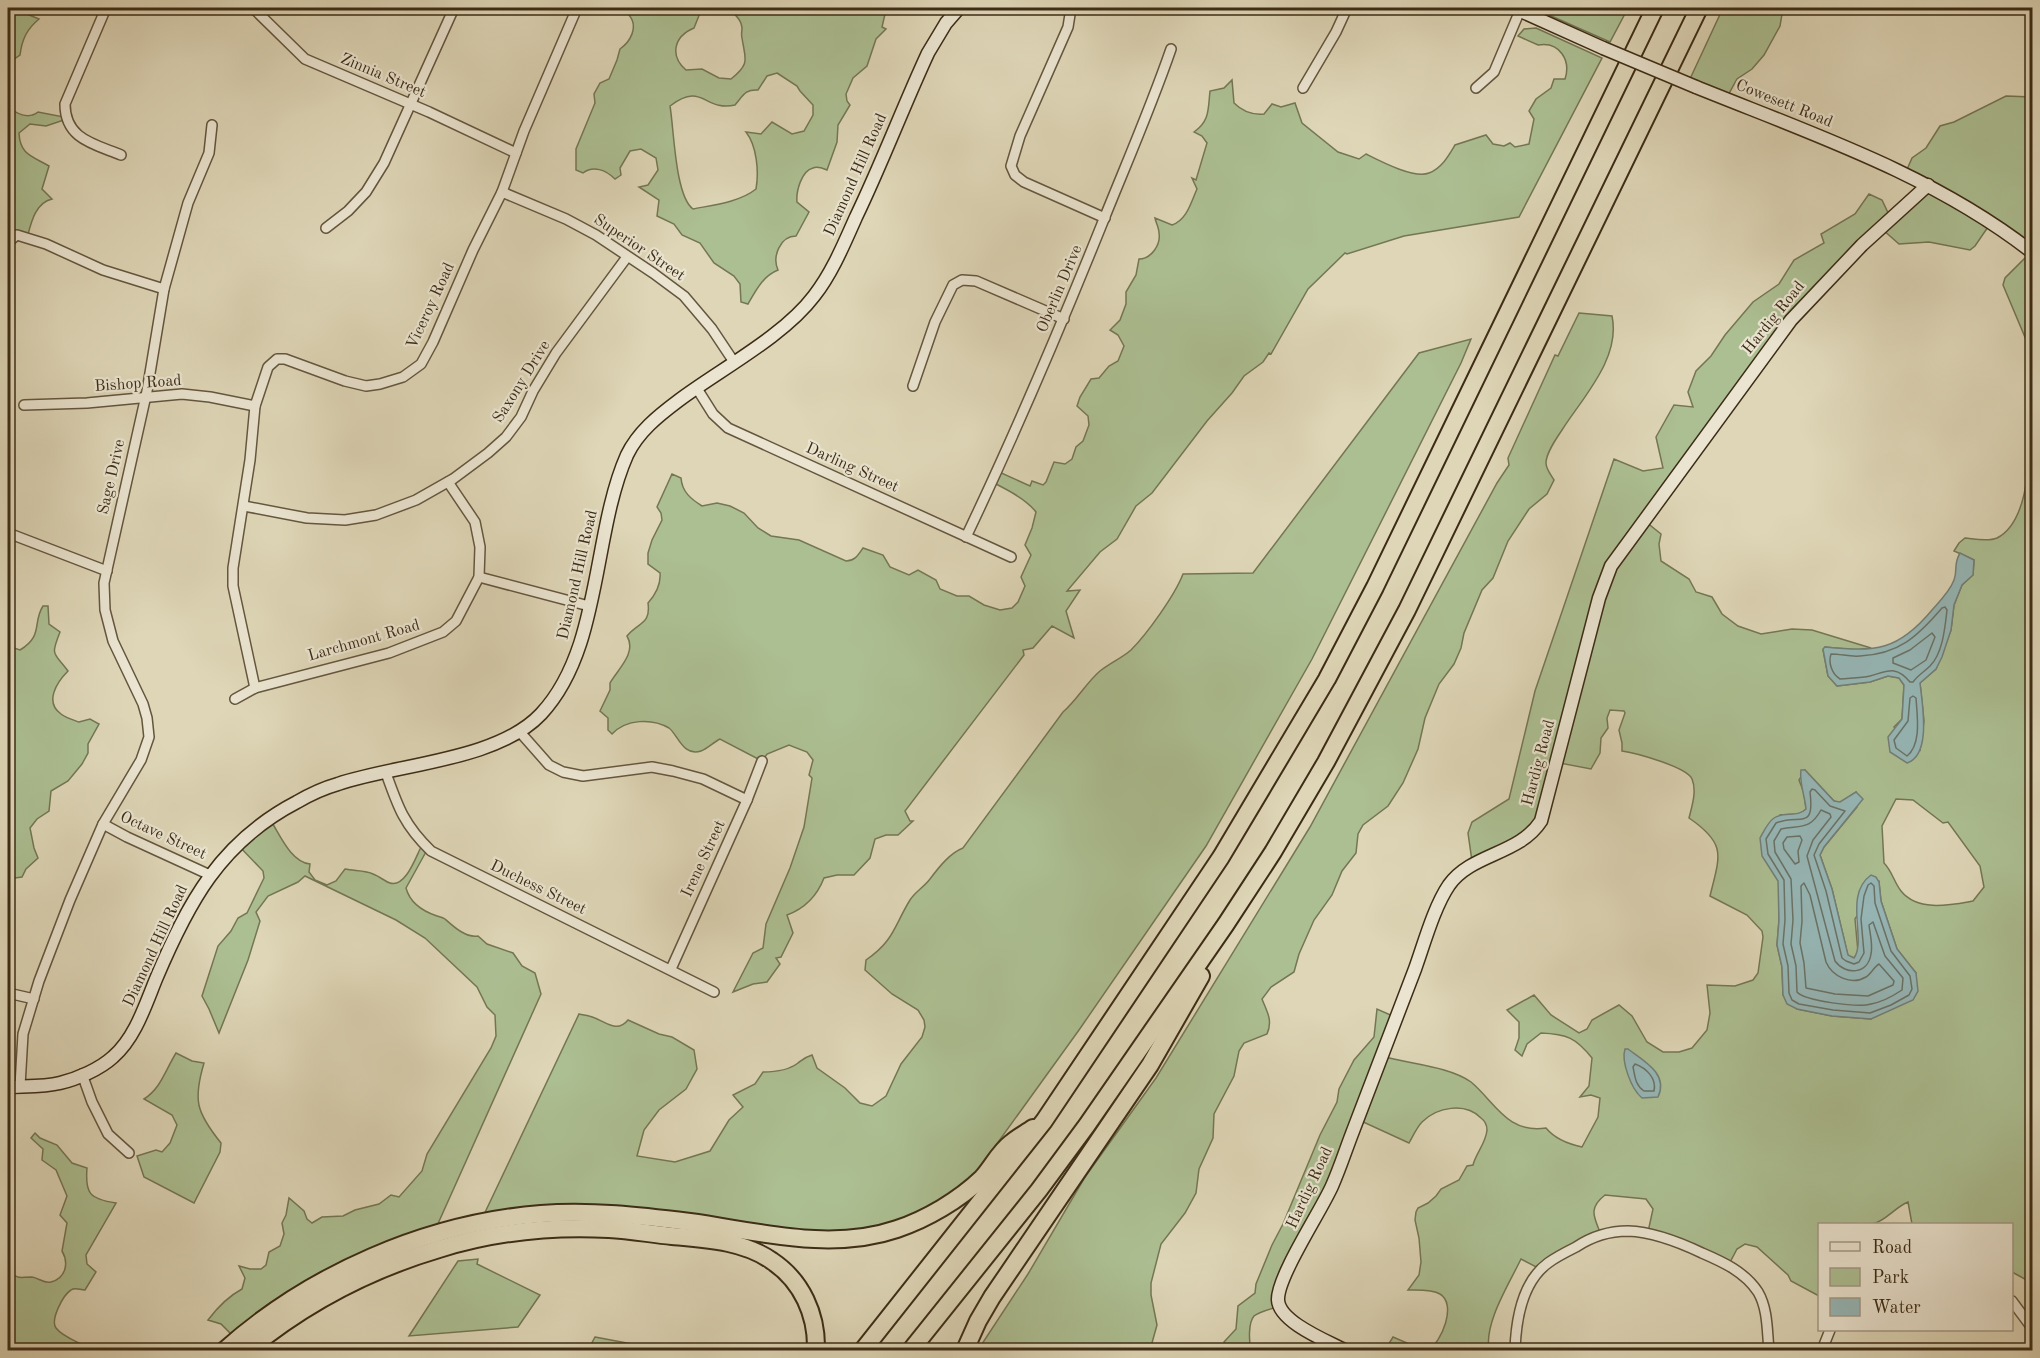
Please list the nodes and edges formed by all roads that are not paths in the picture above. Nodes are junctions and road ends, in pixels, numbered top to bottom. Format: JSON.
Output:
{"nodes":[{"id":1,"x":106,"y":8,"type":"edge"},
{"id":2,"x":253,"y":8,"type":"edge"},
{"id":3,"x":270,"y":8,"type":"edge"},
{"id":4,"x":454,"y":8,"type":"edge"},
{"id":5,"x":577,"y":8,"type":"edge"},
{"id":6,"x":959,"y":8,"type":"edge"},
{"id":7,"x":1071,"y":8,"type":"edge"},
{"id":8,"x":1347,"y":8,"type":"edge"},
{"id":9,"x":1518,"y":8,"type":"edge"},
{"id":10,"x":1655,"y":8,"type":"edge"},
{"id":11,"x":1699,"y":8,"type":"edge"},
{"id":12,"x":264,"y":17,"type":"junction"},
{"id":13,"x":1171,"y":49,"type":"dead end"},
{"id":14,"x":1303,"y":88,"type":"dead end"},
{"id":15,"x":1476,"y":88,"type":"dead end"},
{"id":16,"x":409,"y":104,"type":"junction"},
{"id":17,"x":212,"y":125,"type":"dead end"},
{"id":18,"x":516,"y":153,"type":"junction"},
{"id":19,"x":121,"y":155,"type":"dead end"},
{"id":20,"x":1928,"y":185,"type":"junction"},
{"id":21,"x":501,"y":192,"type":"junction"},
{"id":22,"x":1105,"y":218,"type":"junction"},
{"id":23,"x":326,"y":228,"type":"dead end"},
{"id":24,"x":8,"y":242,"type":"edge"},
{"id":25,"x":2032,"y":252,"type":"edge"},
{"id":26,"x":627,"y":256,"type":"junction"},
{"id":27,"x":164,"y":289,"type":"junction"},
{"id":28,"x":1064,"y":319,"type":"junction"},
{"id":29,"x":734,"y":362,"type":"junction"},
{"id":30,"x":913,"y":386,"type":"dead end"},
{"id":31,"x":696,"y":387,"type":"junction"},
{"id":32,"x":145,"y":397,"type":"junction"},
{"id":33,"x":24,"y":405,"type":"dead end"},
{"id":34,"x":255,"y":406,"type":"junction"},
{"id":35,"x":448,"y":482,"type":"junction"},
{"id":36,"x":244,"y":506,"type":"junction"},
{"id":37,"x":8,"y":533,"type":"edge"},
{"id":38,"x":966,"y":537,"type":"junction"},
{"id":39,"x":1011,"y":557,"type":"dead end"},
{"id":40,"x":107,"y":571,"type":"junction"},
{"id":41,"x":479,"y":577,"type":"junction"},
{"id":42,"x":589,"y":606,"type":"junction"},
{"id":43,"x":255,"y":688,"type":"junction"},
{"id":44,"x":235,"y":699,"type":"dead end"},
{"id":45,"x":519,"y":731,"type":"junction"},
{"id":46,"x":762,"y":760,"type":"dead end"},
{"id":47,"x":386,"y":773,"type":"junction"},
{"id":48,"x":747,"y":800,"type":"junction"},
{"id":49,"x":103,"y":824,"type":"junction"},
{"id":50,"x":210,"y":875,"type":"junction"},
{"id":51,"x":1254,"y":882,"type":"junction"},
{"id":52,"x":671,"y":969,"type":"junction"},
{"id":53,"x":714,"y":992,"type":"dead end"},
{"id":54,"x":8,"y":993,"type":"edge"},
{"id":55,"x":34,"y":999,"type":"junction"},
{"id":56,"x":82,"y":1074,"type":"junction"},
{"id":57,"x":14,"y":1086,"type":"edge"},
{"id":58,"x":1044,"y":1121,"type":"junction"},
{"id":59,"x":129,"y":1153,"type":"dead end"},
{"id":60,"x":2013,"y":1302,"type":"edge"},
{"id":61,"x":2032,"y":1328,"type":"edge"},
{"id":62,"x":1829,"y":1331,"type":"edge"},
{"id":63,"x":225,"y":1350,"type":"edge"},
{"id":64,"x":248,"y":1350,"type":"edge"},
{"id":65,"x":816,"y":1350,"type":"edge"},
{"id":66,"x":863,"y":1350,"type":"edge"},
{"id":67,"x":911,"y":1350,"type":"edge"},
{"id":68,"x":965,"y":1350,"type":"edge"},
{"id":69,"x":1344,"y":1350,"type":"edge"},
{"id":70,"x":1515,"y":1350,"type":"edge"},
{"id":71,"x":1769,"y":1350,"type":"edge"},
{"id":72,"x":1822,"y":1350,"type":"edge"}],
"edges":[{"from":1,"to":19,"type":"street"},
{"from":2,"to":12,"type":"street","name":"Zinnia Street"},
{"from":3,"to":12,"type":"street"},
{"from":4,"to":16,"type":"street"},
{"from":5,"to":18,"type":"street","name":"Viceroy Road"},
{"from":6,"to":29,"type":"street","name":"Diamond Hill Road"},
{"from":7,"to":22,"type":"street"},
{"from":8,"to":14,"type":"street"},
{"from":9,"to":15,"type":"street"},
{"from":9,"to":20,"type":"street","name":"Cowesett Road","bridge":true},
{"from":10,"to":58,"type":"highway"},
{"from":11,"to":51,"type":"highway"},
{"from":12,"to":16,"type":"street","name":"Zinnia Street"},
{"from":13,"to":22,"type":"street","name":"Oberlin Drive"},
{"from":16,"to":18,"type":"street","name":"Zinnia Street"},
{"from":16,"to":23,"type":"street"},
{"from":17,"to":27,"type":"street","name":"Sage Drive"},
{"from":18,"to":21,"type":"street","name":"Viceroy Road"},
{"from":20,"to":25,"type":"street","name":"Cowesett Road"},
{"from":20,"to":69,"type":"street","name":"Hardig Road"},
{"from":21,"to":26,"type":"street","name":"Superior Street"},
{"from":21,"to":34,"type":"street","name":"Viceroy Road"},
{"from":22,"to":28,"type":"street","name":"Oberlin Drive"},
{"from":24,"to":27,"type":"street"},
{"from":26,"to":29,"type":"street","name":"Superior Street"},
{"from":26,"to":35,"type":"street","name":"Saxony Drive"},
{"from":27,"to":32,"type":"street","name":"Sage Drive"},
{"from":28,"to":30,"type":"street"},
{"from":28,"to":38,"type":"street","name":"Oberlin Drive"},
{"from":29,"to":31,"type":"street","name":"Diamond Hill Road"},
{"from":31,"to":38,"type":"street","name":"Darling Street"},
{"from":31,"to":42,"type":"street","name":"Diamond Hill Road"},
{"from":32,"to":33,"type":"street","name":"Bishop Road"},
{"from":32,"to":34,"type":"street","name":"Bishop Road"},
{"from":32,"to":40,"type":"street","name":"Sage Drive"},
{"from":34,"to":36,"type":"street","name":"Viceroy Road"},
{"from":35,"to":36,"type":"street","name":"Saxony Drive"},
{"from":35,"to":41,"type":"street","name":"Larchmont Road"},
{"from":36,"to":43,"type":"street","name":"Viceroy Road"},
{"from":37,"to":40,"type":"street"},
{"from":38,"to":39,"type":"street","name":"Darling Street"},
{"from":40,"to":49,"type":"street","name":"Sage Drive"},
{"from":41,"to":42,"type":"street"},
{"from":41,"to":43,"type":"street","name":"Larchmont Road"},
{"from":42,"to":45,"type":"street","name":"Diamond Hill Road"},
{"from":43,"to":44,"type":"street","name":"Larchmont Road"},
{"from":45,"to":47,"type":"street","name":"Diamond Hill Road"},
{"from":45,"to":48,"type":"street"},
{"from":46,"to":48,"type":"street","name":"Irene Street"},
{"from":47,"to":50,"type":"street","name":"Diamond Hill Road"},
{"from":47,"to":52,"type":"street","name":"Duchess Street"},
{"from":48,"to":52,"type":"street","name":"Irene Street"},
{"from":49,"to":50,"type":"street","name":"Octave Street"},
{"from":49,"to":55,"type":"street"},
{"from":50,"to":56,"type":"street","name":"Diamond Hill Road"},
{"from":51,"to":67,"type":"highway"},
{"from":51,"to":68,"type":"highway"},
{"from":52,"to":53,"type":"street","name":"Duchess Street"},
{"from":54,"to":55,"type":"street"},
{"from":55,"to":57,"type":"street"},
{"from":56,"to":57,"type":"street","name":"Diamond Hill Road"},
{"from":56,"to":59,"type":"street"},
{"from":58,"to":63,"type":"highway"},
{"from":58,"to":66,"type":"highway"},
{"from":60,"to":61,"type":"street"},
{"from":62,"to":72,"type":"street"},
{"from":64,"to":65,"type":"highway"},
{"from":70,"to":71,"type":"street"}]}
